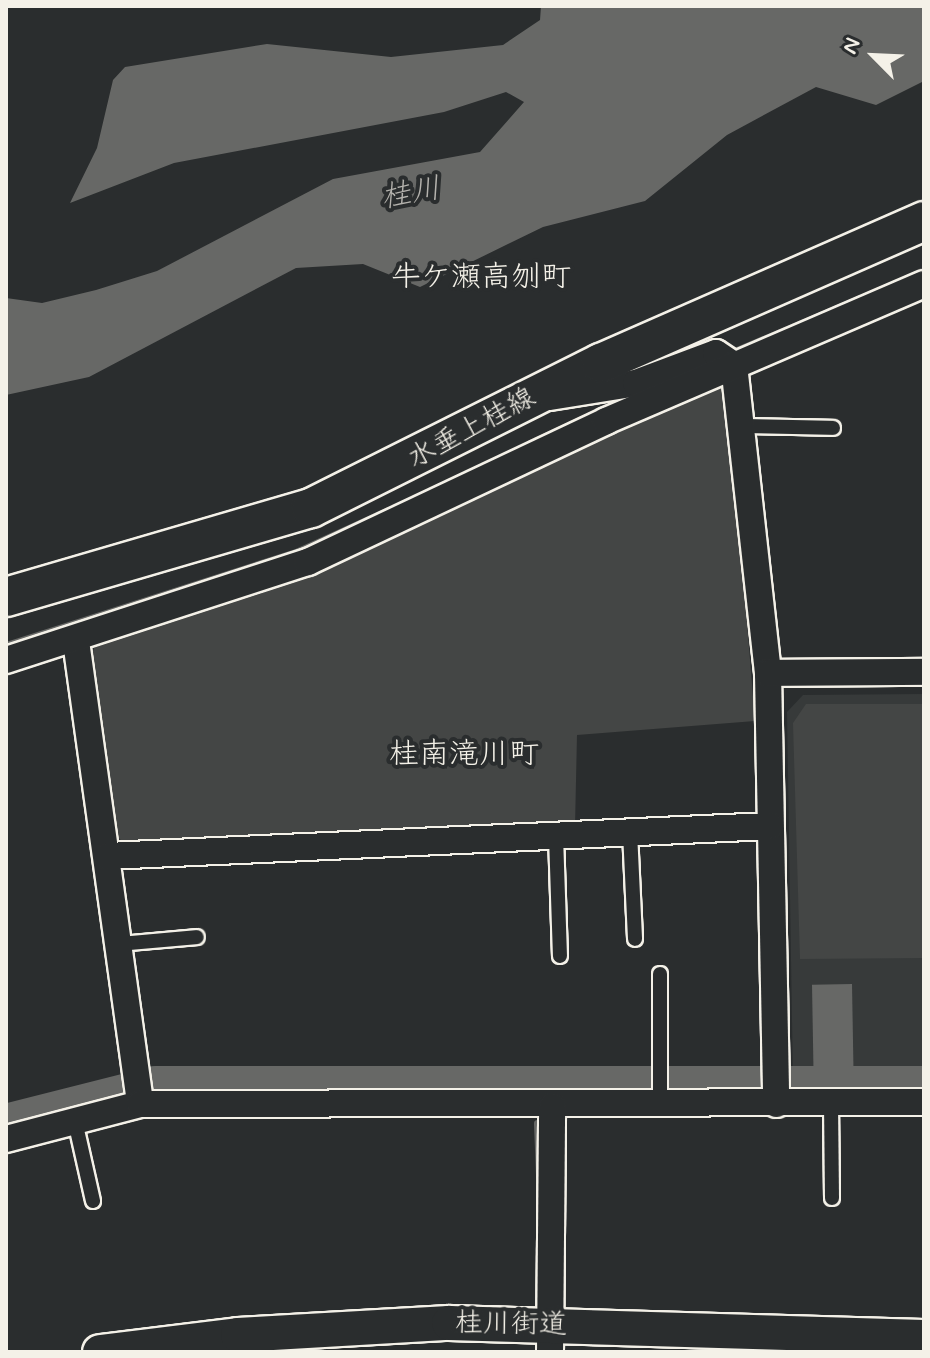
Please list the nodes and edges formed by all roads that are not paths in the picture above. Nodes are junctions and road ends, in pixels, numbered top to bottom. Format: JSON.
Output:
{"nodes":[{"id":1,"x":924,"y":221,"type":"edge"},
{"id":2,"x":924,"y":284,"type":"edge"},
{"id":3,"x":727,"y":358,"type":"junction"},
{"id":4,"x":527,"y":399,"type":"junction"},
{"id":5,"x":741,"y":426,"type":"junction"},
{"id":6,"x":833,"y":428,"type":"dead end"},
{"id":7,"x":6,"y":597,"type":"edge"},
{"id":8,"x":76,"y":641,"type":"junction"},
{"id":9,"x":6,"y":660,"type":"edge"},
{"id":10,"x":924,"y":672,"type":"edge"},
{"id":11,"x":768,"y":673,"type":"junction"},
{"id":12,"x":770,"y":826,"type":"junction"},
{"id":13,"x":630,"y":832,"type":"junction"},
{"id":14,"x":556,"y":836,"type":"junction"},
{"id":15,"x":107,"y":856,"type":"junction"},
{"id":16,"x":197,"y":937,"type":"dead end"},
{"id":17,"x":635,"y":939,"type":"dead end"},
{"id":18,"x":119,"y":944,"type":"junction"},
{"id":19,"x":560,"y":956,"type":"dead end"},
{"id":20,"x":660,"y":974,"type":"dead end"},
{"id":21,"x":775,"y":1090,"type":"junction"},
{"id":22,"x":139,"y":1094,"type":"junction"},
{"id":23,"x":660,"y":1097,"type":"junction"},
{"id":24,"x":924,"y":1102,"type":"edge"},
{"id":25,"x":831,"y":1103,"type":"junction"},
{"id":26,"x":552,"y":1106,"type":"junction"},
{"id":27,"x":75,"y":1121,"type":"junction"},
{"id":28,"x":6,"y":1139,"type":"edge"},
{"id":29,"x":832,"y":1198,"type":"dead end"},
{"id":30,"x":93,"y":1201,"type":"dead end"},
{"id":31,"x":552,"y":1339,"type":"edge"},
{"id":32,"x":904,"y":1341,"type":"edge"},
{"id":33,"x":100,"y":1352,"type":"edge"}],
"edges":[{"from":1,"to":4,"type":"main road","name":"水垂上桂線"},
{"from":2,"to":3,"type":"street"},
{"from":3,"to":4,"type":"street"},
{"from":3,"to":5,"type":"street"},
{"from":3,"to":8,"type":"street"},
{"from":4,"to":7,"type":"main road","name":"水垂上桂線"},
{"from":5,"to":6,"type":"lane"},
{"from":5,"to":11,"type":"street"},
{"from":8,"to":9,"type":"street"},
{"from":8,"to":15,"type":"street"},
{"from":10,"to":11,"type":"street"},
{"from":11,"to":12,"type":"street"},
{"from":12,"to":13,"type":"street"},
{"from":12,"to":21,"type":"street"},
{"from":13,"to":14,"type":"street"},
{"from":13,"to":17,"type":"lane"},
{"from":14,"to":15,"type":"street"},
{"from":14,"to":19,"type":"lane"},
{"from":15,"to":18,"type":"street"},
{"from":16,"to":18,"type":"lane"},
{"from":18,"to":22,"type":"street"},
{"from":20,"to":23,"type":"lane"},
{"from":21,"to":23,"type":"street"},
{"from":21,"to":25,"type":"street"},
{"from":22,"to":26,"type":"street"},
{"from":22,"to":27,"type":"street"},
{"from":23,"to":26,"type":"street"},
{"from":24,"to":25,"type":"street"},
{"from":25,"to":29,"type":"lane"},
{"from":26,"to":31,"type":"street"},
{"from":27,"to":28,"type":"street"},
{"from":27,"to":30,"type":"lane"},
{"from":31,"to":32,"type":"street","name":"桂川街道"},
{"from":31,"to":33,"type":"street","name":"桂川街道"}]}
